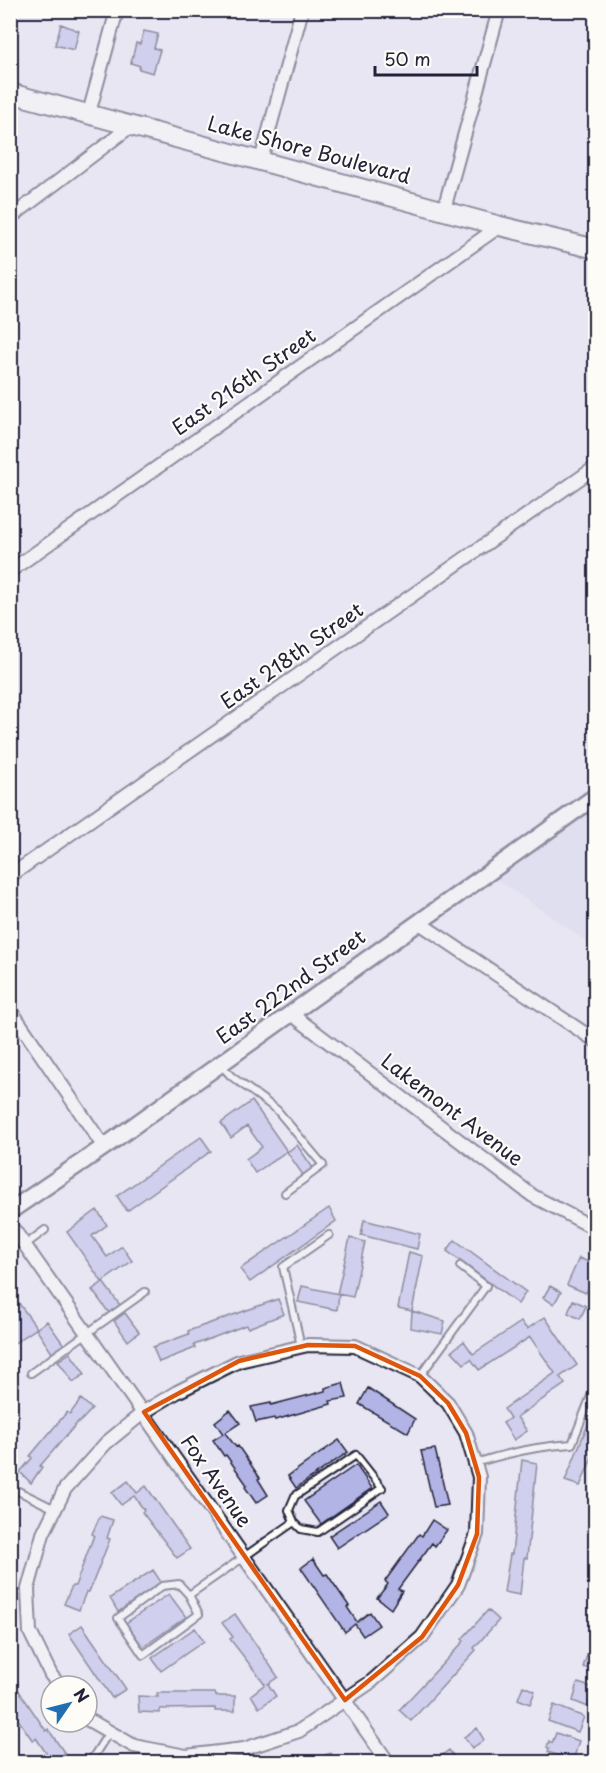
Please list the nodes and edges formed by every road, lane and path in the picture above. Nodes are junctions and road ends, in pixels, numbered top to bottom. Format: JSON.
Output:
{"nodes":[{"id":1,"x":117,"y":10,"type":"edge"},
{"id":2,"x":302,"y":10,"type":"edge"},
{"id":3,"x":499,"y":10,"type":"edge"},
{"id":4,"x":10,"y":93,"type":"edge"},
{"id":5,"x":89,"y":113,"type":"junction"},
{"id":6,"x":131,"y":126,"type":"junction"},
{"id":7,"x":261,"y":160,"type":"junction"},
{"id":8,"x":444,"y":209,"type":"junction"},
{"id":9,"x":10,"y":218,"type":"edge"},
{"id":10,"x":500,"y":226,"type":"junction"},
{"id":11,"x":596,"y":249,"type":"edge"},
{"id":12,"x":596,"y":467,"type":"edge"},
{"id":13,"x":10,"y":571,"type":"edge"},
{"id":14,"x":596,"y":796,"type":"edge"},
{"id":15,"x":10,"y":876,"type":"edge"},
{"id":16,"x":418,"y":922,"type":"junction"},
{"id":17,"x":10,"y":1009,"type":"edge"},
{"id":18,"x":290,"y":1013,"type":"junction"},
{"id":19,"x":596,"y":1041,"type":"edge"},
{"id":20,"x":220,"y":1064,"type":"junction"},
{"id":21,"x":104,"y":1147,"type":"junction"},
{"id":22,"x":285,"y":1194,"type":"dead end"},
{"id":23,"x":10,"y":1211,"type":"edge"},
{"id":24,"x":10,"y":1224,"type":"edge"},
{"id":25,"x":596,"y":1229,"type":"edge"},
{"id":26,"x":45,"y":1230,"type":"dead end"},
{"id":27,"x":328,"y":1235,"type":"dead end"},
{"id":28,"x":25,"y":1245,"type":"junction"},
{"id":29,"x":460,"y":1266,"type":"dead end"},
{"id":30,"x":145,"y":1292,"type":"dead end"},
{"id":31,"x":88,"y":1333,"type":"junction"},
{"id":32,"x":301,"y":1347,"type":"junction"},
{"id":33,"x":31,"y":1373,"type":"dead end"},
{"id":34,"x":420,"y":1376,"type":"junction"},
{"id":35,"x":596,"y":1383,"type":"edge"},
{"id":36,"x":144,"y":1412,"type":"junction"},
{"id":37,"x":475,"y":1463,"type":"junction"},
{"id":38,"x":10,"y":1487,"type":"edge"},
{"id":39,"x":55,"y":1509,"type":"junction"},
{"id":40,"x":294,"y":1522,"type":"junction"},
{"id":41,"x":246,"y":1558,"type":"junction"},
{"id":42,"x":189,"y":1595,"type":"junction"},
{"id":43,"x":51,"y":1674,"type":"edge"},
{"id":44,"x":345,"y":1700,"type":"junction"},
{"id":45,"x":99,"y":1726,"type":"edge"},
{"id":46,"x":109,"y":1732,"type":"junction"},
{"id":47,"x":220,"y":1757,"type":"edge"},
{"id":48,"x":90,"y":1762,"type":"edge"},
{"id":49,"x":388,"y":1762,"type":"edge"}],
"edges":[{"from":1,"to":5,"type":"street"},
{"from":2,"to":7,"type":"street"},
{"from":3,"to":8,"type":"street"},
{"from":4,"to":5,"type":"main road","name":"Lake Shore Boulevard"},
{"from":5,"to":6,"type":"main road","name":"Lake Shore Boulevard"},
{"from":6,"to":7,"type":"main road","name":"Lake Shore Boulevard"},
{"from":6,"to":9,"type":"street"},
{"from":7,"to":8,"type":"main road","name":"Lake Shore Boulevard"},
{"from":8,"to":10,"type":"main road","name":"Lake Shore Boulevard"},
{"from":10,"to":11,"type":"main road","name":"Lake Shore Boulevard"},
{"from":10,"to":13,"type":"street","name":"East 216th Street"},
{"from":12,"to":15,"type":"street","name":"East 218th Street"},
{"from":14,"to":16,"type":"street","name":"East 222nd Street"},
{"from":16,"to":18,"type":"street","name":"East 222nd Street"},
{"from":16,"to":19,"type":"street"},
{"from":17,"to":21,"type":"street"},
{"from":18,"to":20,"type":"street","name":"East 222nd Street"},
{"from":18,"to":25,"type":"street","name":"Lakemont Avenue"},
{"from":20,"to":21,"type":"street","name":"East 222nd Street"},
{"from":20,"to":22,"type":"lane"},
{"from":21,"to":23,"type":"street","name":"East 222nd Street"},
{"from":24,"to":28,"type":"street","name":"Fox Avenue"},
{"from":26,"to":28,"type":"lane"},
{"from":27,"to":32,"type":"lane"},
{"from":28,"to":31,"type":"street","name":"Fox Avenue"},
{"from":29,"to":34,"type":"lane"},
{"from":30,"to":31,"type":"lane"},
{"from":31,"to":33,"type":"lane"},
{"from":31,"to":36,"type":"street","name":"Fox Avenue"},
{"from":32,"to":34,"type":"street"},
{"from":32,"to":36,"type":"street"},
{"from":34,"to":37,"type":"street"},
{"from":35,"to":37,"type":"lane"},
{"from":36,"to":39,"type":"street"},
{"from":36,"to":41,"type":"street","name":"Fox Avenue"},
{"from":37,"to":44,"type":"street"},
{"from":38,"to":39,"type":"lane"},
{"from":39,"to":43,"type":"street"},
{"from":40,"to":40,"type":"lane"},
{"from":40,"to":41,"type":"lane"},
{"from":41,"to":42,"type":"lane"},
{"from":41,"to":44,"type":"street","name":"Fox Avenue"},
{"from":42,"to":42,"type":"lane"},
{"from":44,"to":47,"type":"street"},
{"from":44,"to":49,"type":"street","name":"Fox Avenue"},
{"from":45,"to":46,"type":"street"},
{"from":46,"to":47,"type":"street"},
{"from":46,"to":48,"type":"lane"}]}
